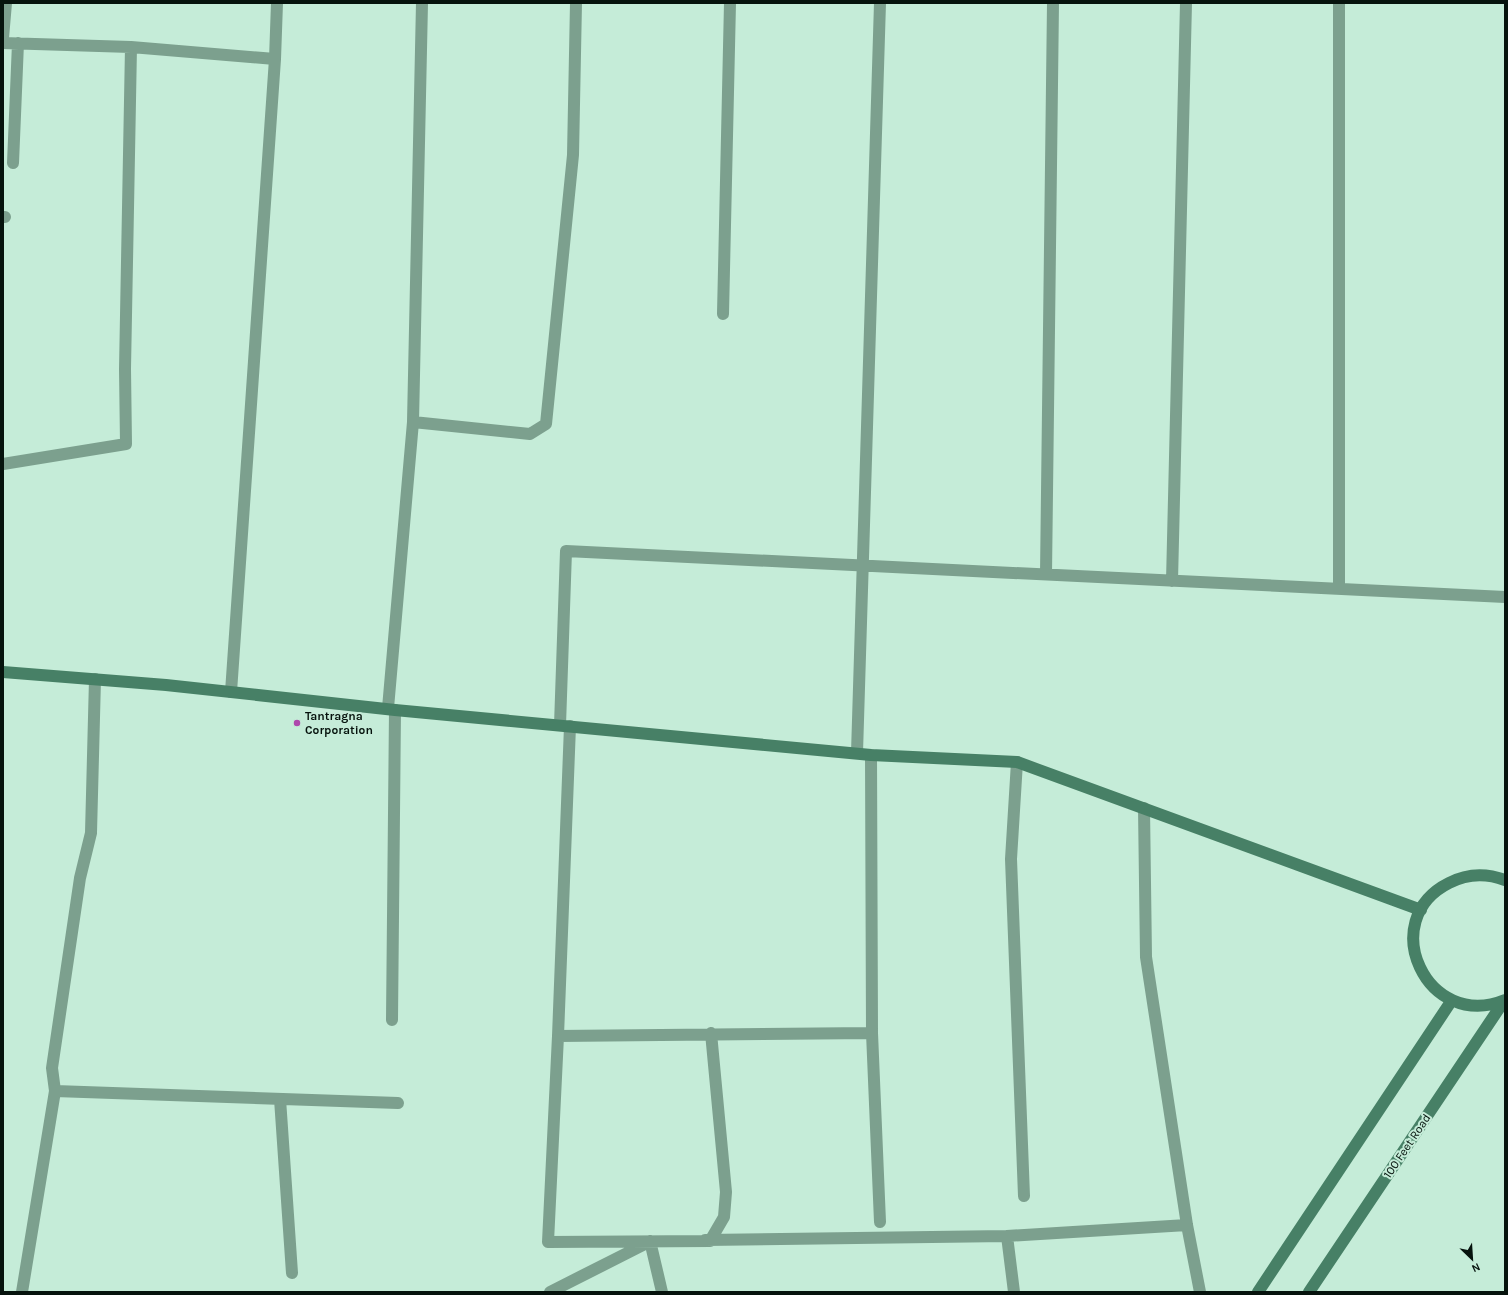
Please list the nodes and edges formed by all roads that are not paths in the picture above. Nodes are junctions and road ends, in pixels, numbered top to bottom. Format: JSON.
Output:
{"nodes":[{"id":1,"x":6,"y":3,"type":"edge"},
{"id":2,"x":277,"y":3,"type":"edge"},
{"id":3,"x":422,"y":3,"type":"edge"},
{"id":4,"x":576,"y":3,"type":"edge"},
{"id":5,"x":730,"y":3,"type":"edge"},
{"id":6,"x":880,"y":3,"type":"edge"},
{"id":7,"x":1053,"y":3,"type":"edge"},
{"id":8,"x":1186,"y":3,"type":"edge"},
{"id":9,"x":1339,"y":3,"type":"edge"},
{"id":10,"x":3,"y":38,"type":"edge"},
{"id":11,"x":3,"y":43,"type":"edge"},
{"id":12,"x":18,"y":43,"type":"junction"},
{"id":13,"x":131,"y":47,"type":"junction"},
{"id":14,"x":275,"y":59,"type":"junction"},
{"id":15,"x":13,"y":163,"type":"dead end"},
{"id":16,"x":723,"y":314,"type":"dead end"},
{"id":17,"x":412,"y":422,"type":"junction"},
{"id":18,"x":3,"y":464,"type":"edge"},
{"id":19,"x":863,"y":565,"type":"junction"},
{"id":20,"x":1046,"y":574,"type":"junction"},
{"id":21,"x":1172,"y":581,"type":"junction"},
{"id":22,"x":1339,"y":589,"type":"junction"},
{"id":23,"x":1505,"y":597,"type":"edge"},
{"id":24,"x":3,"y":672,"type":"edge"},
{"id":25,"x":95,"y":679,"type":"junction"},
{"id":26,"x":230,"y":692,"type":"junction"},
{"id":27,"x":392,"y":709,"type":"junction"},
{"id":28,"x":565,"y":725,"type":"junction"},
{"id":29,"x":857,"y":753,"type":"junction"},
{"id":30,"x":871,"y":755,"type":"junction"},
{"id":31,"x":1017,"y":762,"type":"junction"},
{"id":32,"x":1144,"y":808,"type":"junction"},
{"id":33,"x":1505,"y":880,"type":"edge"},
{"id":34,"x":1420,"y":910,"type":"junction"},
{"id":35,"x":1452,"y":1000,"type":"junction"},
{"id":36,"x":1504,"y":1001,"type":"edge"},
{"id":37,"x":392,"y":1020,"type":"dead end"},
{"id":38,"x":711,"y":1033,"type":"junction"},
{"id":39,"x":872,"y":1033,"type":"junction"},
{"id":40,"x":558,"y":1036,"type":"junction"},
{"id":41,"x":55,"y":1091,"type":"junction"},
{"id":42,"x":280,"y":1099,"type":"junction"},
{"id":43,"x":398,"y":1103,"type":"dead end"},
{"id":44,"x":1024,"y":1196,"type":"dead end"},
{"id":45,"x":880,"y":1222,"type":"dead end"},
{"id":46,"x":1187,"y":1225,"type":"junction"},
{"id":47,"x":1007,"y":1236,"type":"junction"},
{"id":48,"x":650,"y":1241,"type":"junction"},
{"id":49,"x":292,"y":1272,"type":"dead end"},
{"id":50,"x":22,"y":1292,"type":"edge"},
{"id":51,"x":550,"y":1292,"type":"edge"},
{"id":52,"x":662,"y":1292,"type":"edge"},
{"id":53,"x":1014,"y":1292,"type":"edge"},
{"id":54,"x":1200,"y":1292,"type":"edge"},
{"id":55,"x":1258,"y":1292,"type":"edge"},
{"id":56,"x":1309,"y":1292,"type":"edge"}],
"edges":[{"from":1,"to":10,"type":"street"},
{"from":2,"to":14,"type":"street"},
{"from":3,"to":17,"type":"street"},
{"from":4,"to":17,"type":"street"},
{"from":5,"to":16,"type":"street"},
{"from":6,"to":19,"type":"street"},
{"from":7,"to":20,"type":"street"},
{"from":8,"to":21,"type":"street"},
{"from":9,"to":22,"type":"street"},
{"from":11,"to":12,"type":"street"},
{"from":12,"to":13,"type":"street"},
{"from":12,"to":15,"type":"street"},
{"from":13,"to":14,"type":"street"},
{"from":13,"to":18,"type":"street"},
{"from":14,"to":26,"type":"street"},
{"from":17,"to":27,"type":"street"},
{"from":19,"to":20,"type":"street"},
{"from":19,"to":28,"type":"street"},
{"from":19,"to":29,"type":"street"},
{"from":20,"to":21,"type":"street"},
{"from":21,"to":22,"type":"street"},
{"from":22,"to":23,"type":"street"},
{"from":24,"to":25,"type":"street"},
{"from":25,"to":26,"type":"street"},
{"from":25,"to":41,"type":"street"},
{"from":26,"to":27,"type":"street"},
{"from":27,"to":28,"type":"street"},
{"from":27,"to":37,"type":"street"},
{"from":28,"to":29,"type":"street"},
{"from":28,"to":40,"type":"street"},
{"from":29,"to":30,"type":"street"},
{"from":30,"to":31,"type":"street"},
{"from":30,"to":39,"type":"street"},
{"from":31,"to":32,"type":"street"},
{"from":31,"to":44,"type":"street"},
{"from":32,"to":34,"type":"street"},
{"from":32,"to":46,"type":"street"},
{"from":33,"to":34,"type":"street"},
{"from":34,"to":35,"type":"street"},
{"from":35,"to":36,"type":"street"},
{"from":35,"to":55,"type":"street"},
{"from":36,"to":56,"type":"street","name":"100 Feet Road"},
{"from":38,"to":39,"type":"street"},
{"from":38,"to":40,"type":"street"},
{"from":38,"to":48,"type":"street"},
{"from":39,"to":45,"type":"street"},
{"from":40,"to":48,"type":"street"},
{"from":41,"to":42,"type":"street"},
{"from":41,"to":50,"type":"street"},
{"from":42,"to":43,"type":"street"},
{"from":42,"to":49,"type":"street"},
{"from":46,"to":47,"type":"street"},
{"from":46,"to":54,"type":"street"},
{"from":47,"to":48,"type":"street"},
{"from":47,"to":53,"type":"street"},
{"from":48,"to":51,"type":"street"},
{"from":48,"to":52,"type":"street"}]}
